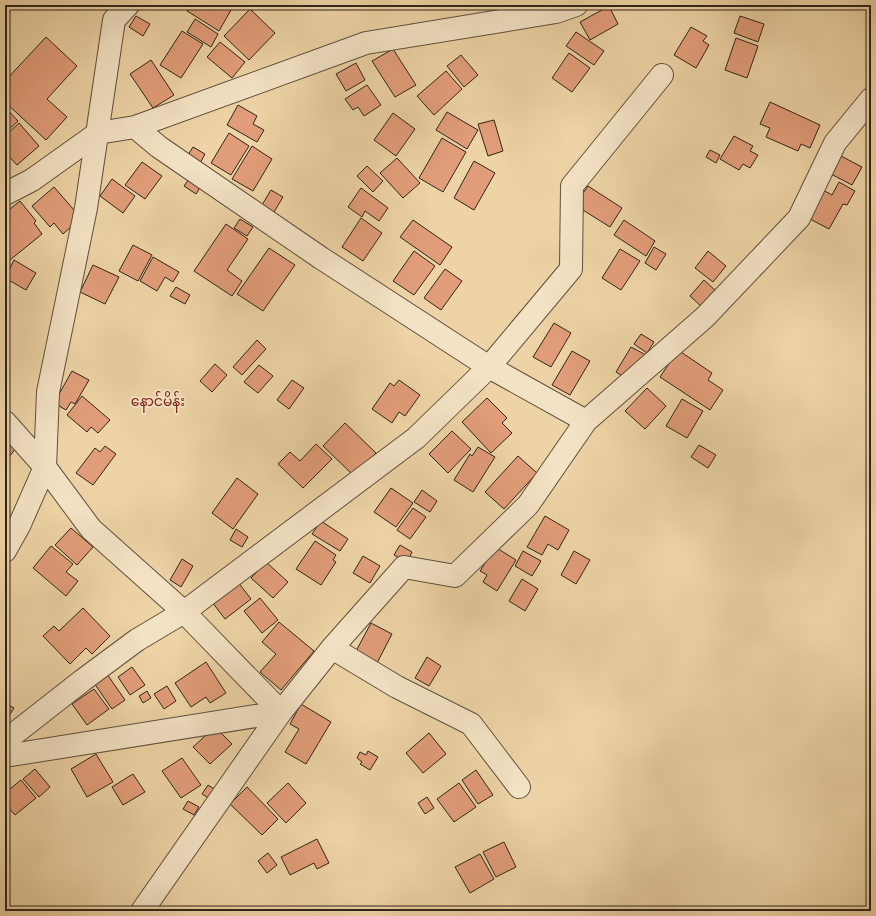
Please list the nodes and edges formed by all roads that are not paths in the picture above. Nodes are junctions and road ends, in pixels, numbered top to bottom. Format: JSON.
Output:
{"nodes":[{"id":1,"x":128,"y":5,"type":"edge"},
{"id":2,"x":576,"y":5,"type":"edge"},
{"id":3,"x":662,"y":75,"type":"dead end"},
{"id":4,"x":871,"y":99,"type":"edge"},
{"id":5,"x":135,"y":126,"type":"junction"},
{"id":6,"x":98,"y":133,"type":"junction"},
{"id":7,"x":5,"y":194,"type":"edge"},
{"id":8,"x":489,"y":367,"type":"junction"},
{"id":9,"x":586,"y":421,"type":"junction"},
{"id":10,"x":5,"y":422,"type":"edge"},
{"id":11,"x":46,"y":467,"type":"junction"},
{"id":12,"x":5,"y":551,"type":"edge"},
{"id":13,"x":184,"y":612,"type":"junction"},
{"id":14,"x":332,"y":648,"type":"junction"},
{"id":15,"x":281,"y":712,"type":"junction"},
{"id":16,"x":5,"y":741,"type":"edge"},
{"id":17,"x":5,"y":756,"type":"edge"},
{"id":18,"x":519,"y":787,"type":"dead end"},
{"id":19,"x":142,"y":911,"type":"edge"}],
"edges":[{"from":1,"to":6,"type":"street"},
{"from":2,"to":5,"type":"street"},
{"from":3,"to":8,"type":"street"},
{"from":4,"to":9,"type":"street"},
{"from":5,"to":6,"type":"street"},
{"from":5,"to":8,"type":"street"},
{"from":6,"to":7,"type":"street"},
{"from":6,"to":11,"type":"street"},
{"from":8,"to":9,"type":"street"},
{"from":8,"to":13,"type":"street"},
{"from":9,"to":14,"type":"street"},
{"from":10,"to":11,"type":"street"},
{"from":11,"to":12,"type":"street"},
{"from":11,"to":13,"type":"street"},
{"from":13,"to":15,"type":"street"},
{"from":13,"to":16,"type":"street"},
{"from":14,"to":15,"type":"street"},
{"from":14,"to":18,"type":"street"},
{"from":15,"to":17,"type":"street"},
{"from":15,"to":19,"type":"street"}]}
